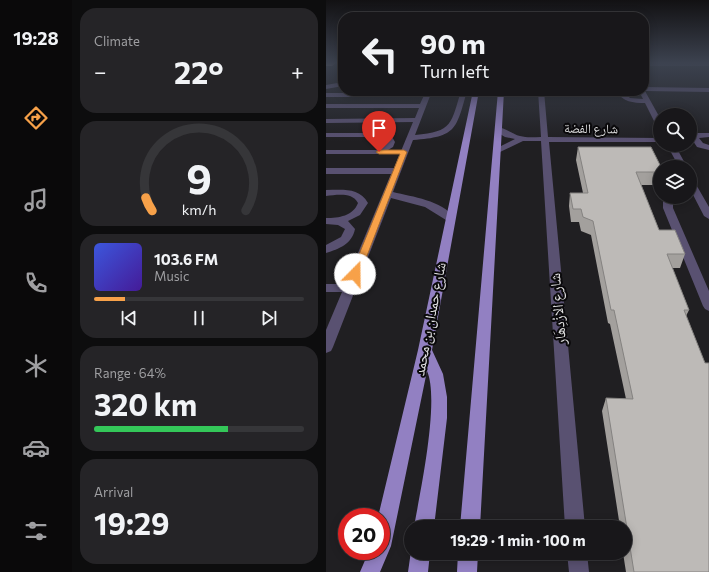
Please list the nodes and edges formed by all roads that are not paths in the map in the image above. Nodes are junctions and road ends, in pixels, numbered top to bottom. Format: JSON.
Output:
{"nodes":[{"id":1,"x":649,"y":90,"type":"edge"},
{"id":2,"x":709,"y":90,"type":"edge"},
{"id":3,"x":326,"y":95,"type":"edge"},
{"id":4,"x":338,"y":95,"type":"edge"},
{"id":5,"x":427,"y":96,"type":"edge"},
{"id":6,"x":463,"y":96,"type":"edge"},
{"id":7,"x":475,"y":96,"type":"edge"},
{"id":8,"x":501,"y":96,"type":"edge"},
{"id":9,"x":541,"y":96,"type":"edge"},
{"id":10,"x":622,"y":96,"type":"edge"},
{"id":11,"x":646,"y":96,"type":"edge"},
{"id":12,"x":648,"y":102,"type":"junction"},
{"id":13,"x":326,"y":106,"type":"edge"},
{"id":14,"x":423,"y":106,"type":"junction"},
{"id":15,"x":653,"y":112,"type":"edge"},
{"id":16,"x":417,"y":120,"type":"junction"},
{"id":17,"x":326,"y":121,"type":"edge"},
{"id":18,"x":498,"y":129,"type":"junction"},
{"id":19,"x":326,"y":135,"type":"edge"},
{"id":20,"x":709,"y":135,"type":"edge"},
{"id":21,"x":697,"y":136,"type":"edge"},
{"id":22,"x":410,"y":138,"type":"junction"},
{"id":23,"x":522,"y":139,"type":"junction"},
{"id":24,"x":544,"y":139,"type":"junction"},
{"id":25,"x":653,"y":140,"type":"edge"},
{"id":26,"x":697,"y":140,"type":"edge"},
{"id":27,"x":709,"y":141,"type":"edge"},
{"id":28,"x":697,"y":143,"type":"edge"},
{"id":29,"x":709,"y":148,"type":"edge"},
{"id":30,"x":496,"y":150,"type":"junction"},
{"id":31,"x":326,"y":152,"type":"edge"},
{"id":32,"x":379,"y":152,"type":"junction"},
{"id":33,"x":404,"y":152,"type":"junction"},
{"id":34,"x":326,"y":171,"type":"edge"},
{"id":35,"x":397,"y":171,"type":"junction"},
{"id":36,"x":326,"y":193,"type":"edge"},
{"id":37,"x":387,"y":194,"type":"junction"},
{"id":38,"x":697,"y":200,"type":"edge"},
{"id":39,"x":668,"y":204,"type":"edge"},
{"id":40,"x":709,"y":216,"type":"edge"},
{"id":41,"x":450,"y":218,"type":"junction"},
{"id":42,"x":326,"y":220,"type":"edge"},
{"id":43,"x":338,"y":221,"type":"junction"},
{"id":44,"x":326,"y":249,"type":"edge"},
{"id":45,"x":326,"y":288,"type":"edge"},
{"id":46,"x":350,"y":288,"type":"junction"},
{"id":47,"x":709,"y":306,"type":"edge"},
{"id":48,"x":329,"y":333,"type":"edge"},
{"id":49,"x":326,"y":347,"type":"edge"},
{"id":50,"x":425,"y":350,"type":"junction"},
{"id":51,"x":390,"y":508,"type":"edge"},
{"id":52,"x":425,"y":520,"type":"edge"},
{"id":53,"x":470,"y":520,"type":"edge"},
{"id":54,"x":574,"y":520,"type":"edge"},
{"id":55,"x":376,"y":560,"type":"edge"},
{"id":56,"x":378,"y":560,"type":"edge"},
{"id":57,"x":419,"y":560,"type":"edge"},
{"id":58,"x":468,"y":560,"type":"edge"},
{"id":59,"x":577,"y":560,"type":"edge"},
{"id":60,"x":370,"y":572,"type":"edge"},
{"id":61,"x":376,"y":572,"type":"edge"},
{"id":62,"x":418,"y":572,"type":"edge"},
{"id":63,"x":467,"y":572,"type":"edge"},
{"id":64,"x":578,"y":572,"type":"edge"}],
"edges":[{"from":1,"to":2,"type":"street"},
{"from":3,"to":4,"type":"street"},
{"from":5,"to":14,"type":"street"},
{"from":6,"to":22,"type":"street"},
{"from":7,"to":41,"type":"main road","name":"شارع حمدان بن محمد"},
{"from":8,"to":18,"type":"main road"},
{"from":9,"to":24,"type":"street","name":"شارع الازْدِهَار"},
{"from":10,"to":12,"type":"street"},
{"from":11,"to":12,"type":"street"},
{"from":12,"to":15,"type":"street"},
{"from":13,"to":14,"type":"street"},
{"from":14,"to":16,"type":"street"},
{"from":16,"to":17,"type":"street"},
{"from":16,"to":22,"type":"street"},
{"from":18,"to":23,"type":"street","name":"شارع الفضة"},
{"from":18,"to":30,"type":"main road"},
{"from":19,"to":32,"type":"street"},
{"from":20,"to":21,"type":"street"},
{"from":22,"to":33,"type":"street"},
{"from":23,"to":24,"type":"street","name":"شارع الفضة"},
{"from":23,"to":30,"type":"street","name":"شارع الفضة"},
{"from":24,"to":25,"type":"street","name":"شارع الفضة"},
{"from":24,"to":54,"type":"street","name":"شارع الازْدِهَار"},
{"from":26,"to":27,"type":"street"},
{"from":28,"to":29,"type":"street"},
{"from":30,"to":53,"type":"main road"},
{"from":31,"to":32,"type":"street"},
{"from":32,"to":33,"type":"street"},
{"from":33,"to":35,"type":"street"},
{"from":34,"to":35,"type":"street"},
{"from":35,"to":37,"type":"street"},
{"from":36,"to":43,"type":"street"},
{"from":37,"to":41,"type":"street"},
{"from":37,"to":46,"type":"street"},
{"from":38,"to":40,"type":"street"},
{"from":39,"to":47,"type":"street"},
{"from":41,"to":50,"type":"main road","name":"شارع حمدان بن محمد"},
{"from":42,"to":43,"type":"street"},
{"from":43,"to":44,"type":"street"},
{"from":45,"to":46,"type":"street"},
{"from":46,"to":48,"type":"street"},
{"from":48,"to":49,"type":"street"},
{"from":50,"to":51,"type":"main road","name":"شارع حمدان بن محمد"},
{"from":50,"to":52,"type":"main road"},
{"from":55,"to":60,"type":"main road"},
{"from":56,"to":61,"type":"main road"},
{"from":57,"to":62,"type":"main road"},
{"from":58,"to":63,"type":"main road"},
{"from":59,"to":64,"type":"street"}]}
